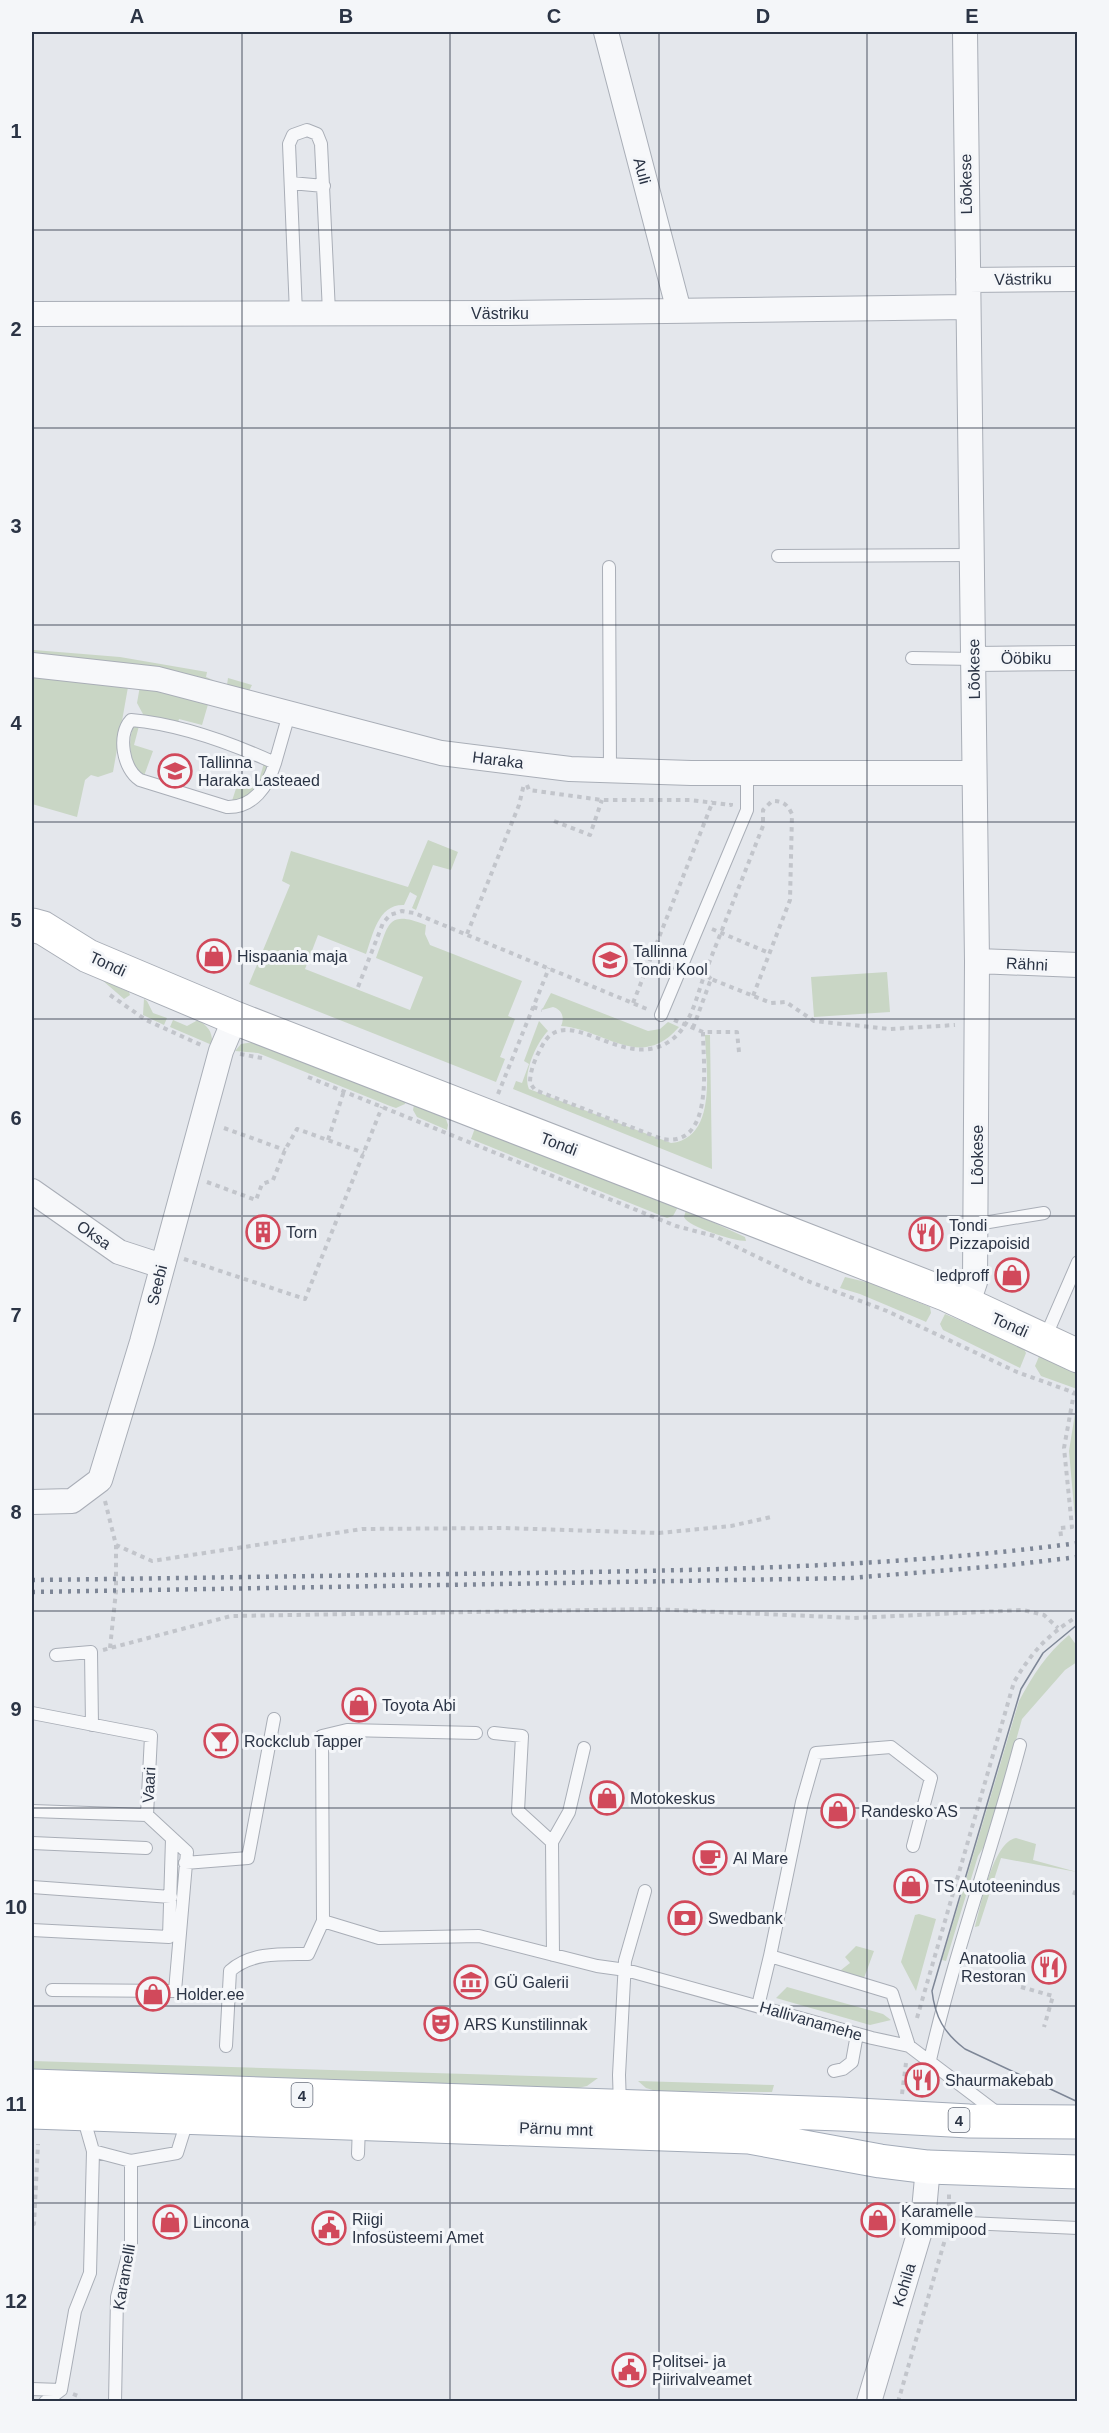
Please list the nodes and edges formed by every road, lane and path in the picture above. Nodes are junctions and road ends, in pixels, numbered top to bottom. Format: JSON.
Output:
{"nodes":[{"id":1,"x":606,"y":32,"type":"edge"},
{"id":2,"x":965,"y":32,"type":"edge"},
{"id":3,"x":291,"y":183,"type":"junction"},
{"id":4,"x":324,"y":186,"type":"junction"},
{"id":5,"x":1077,"y":279,"type":"edge"},
{"id":6,"x":968,"y":280,"type":"junction"},
{"id":7,"x":968,"y":307,"type":"junction"},
{"id":8,"x":679,"y":311,"type":"junction"},
{"id":9,"x":329,"y":312,"type":"junction"},
{"id":10,"x":296,"y":313,"type":"junction"},
{"id":11,"x":32,"y":314,"type":"edge"},
{"id":12,"x":972,"y":555,"type":"junction"},
{"id":13,"x":778,"y":556,"type":"dead end"},
{"id":14,"x":609,"y":567,"type":"dead end"},
{"id":15,"x":912,"y":658,"type":"dead end"},
{"id":16,"x":975,"y":658,"type":"junction"},
{"id":17,"x":1077,"y":658,"type":"edge"},
{"id":18,"x":32,"y":665,"type":"edge"},
{"id":19,"x":288,"y":714,"type":"junction"},
{"id":20,"x":275,"y":764,"type":"junction"},
{"id":21,"x":610,"y":770,"type":"junction"},
{"id":22,"x":747,"y":773,"type":"junction"},
{"id":23,"x":974,"y":773,"type":"junction"},
{"id":24,"x":732,"y":795,"type":"dead end"},
{"id":25,"x":602,"y":800,"type":"junction"},
{"id":26,"x":713,"y":801,"type":"junction"},
{"id":27,"x":554,"y":821,"type":"dead end"},
{"id":28,"x":35,"y":922,"type":"edge"},
{"id":29,"x":708,"y":927,"type":"dead end"},
{"id":30,"x":721,"y":933,"type":"junction"},
{"id":31,"x":466,"y":934,"type":"junction"},
{"id":32,"x":769,"y":953,"type":"junction"},
{"id":33,"x":977,"y":961,"type":"junction"},
{"id":34,"x":1077,"y":965,"type":"edge"},
{"id":35,"x":549,"y":968,"type":"junction"},
{"id":36,"x":705,"y":973,"type":"junction"},
{"id":37,"x":711,"y":979,"type":"junction"},
{"id":38,"x":358,"y":987,"type":"dead end"},
{"id":39,"x":104,"y":990,"type":"dead end"},
{"id":40,"x":753,"y":996,"type":"junction"},
{"id":41,"x":633,"y":1003,"type":"junction"},
{"id":42,"x":533,"y":1007,"type":"junction"},
{"id":43,"x":542,"y":1010,"type":"dead end"},
{"id":44,"x":661,"y":1015,"type":"junction"},
{"id":45,"x":235,"y":1018,"type":"junction"},
{"id":46,"x":170,"y":1019,"type":"dead end"},
{"id":47,"x":976,"y":1023,"type":"junction"},
{"id":48,"x":684,"y":1024,"type":"junction"},
{"id":49,"x":693,"y":1028,"type":"junction"},
{"id":50,"x":166,"y":1029,"type":"junction"},
{"id":51,"x":703,"y":1032,"type":"junction"},
{"id":52,"x":221,"y":1051,"type":"junction"},
{"id":53,"x":739,"y":1052,"type":"dead end"},
{"id":54,"x":273,"y":1062,"type":"dead end"},
{"id":55,"x":303,"y":1075,"type":"dead end"},
{"id":56,"x":344,"y":1091,"type":"junction"},
{"id":57,"x":498,"y":1095,"type":"dead end"},
{"id":58,"x":382,"y":1107,"type":"junction"},
{"id":59,"x":224,"y":1128,"type":"dead end"},
{"id":60,"x":328,"y":1140,"type":"junction"},
{"id":61,"x":285,"y":1150,"type":"junction"},
{"id":62,"x":364,"y":1153,"type":"junction"},
{"id":63,"x":186,"y":1175,"type":"junction"},
{"id":64,"x":32,"y":1191,"type":"edge"},
{"id":65,"x":1044,"y":1214,"type":"dead end"},
{"id":66,"x":977,"y":1224,"type":"junction"},
{"id":67,"x":172,"y":1262,"type":"junction"},
{"id":68,"x":1077,"y":1262,"type":"edge"},
{"id":69,"x":966,"y":1306,"type":"junction"},
{"id":70,"x":1044,"y":1340,"type":"junction"},
{"id":71,"x":1077,"y":1356,"type":"edge"},
{"id":72,"x":1076,"y":1393,"type":"edge"},
{"id":73,"x":100,"y":1480,"type":"junction"},
{"id":74,"x":32,"y":1502,"type":"edge"},
{"id":75,"x":771,"y":1517,"type":"dead end"},
{"id":76,"x":1060,"y":1536,"type":"dead end"},
{"id":77,"x":116,"y":1545,"type":"junction"},
{"id":78,"x":1077,"y":1616,"type":"edge"},
{"id":79,"x":1058,"y":1628,"type":"junction"},
{"id":80,"x":110,"y":1648,"type":"junction"},
{"id":81,"x":90,"y":1652,"type":"junction"},
{"id":82,"x":57,"y":1654,"type":"dead end"},
{"id":83,"x":32,"y":1713,"type":"edge"},
{"id":84,"x":274,"y":1719,"type":"dead end"},
{"id":85,"x":92,"y":1725,"type":"junction"},
{"id":86,"x":476,"y":1733,"type":"dead end"},
{"id":87,"x":494,"y":1733,"type":"dead end"},
{"id":88,"x":1020,"y":1745,"type":"dead end"},
{"id":89,"x":584,"y":1748,"type":"dead end"},
{"id":90,"x":32,"y":1811,"type":"edge"},
{"id":91,"x":147,"y":1815,"type":"junction"},
{"id":92,"x":172,"y":1839,"type":"junction"},
{"id":93,"x":552,"y":1842,"type":"junction"},
{"id":94,"x":32,"y":1843,"type":"edge"},
{"id":95,"x":913,"y":1846,"type":"dead end"},
{"id":96,"x":146,"y":1848,"type":"dead end"},
{"id":97,"x":186,"y":1857,"type":"junction"},
{"id":98,"x":1077,"y":1884,"type":"edge"},
{"id":99,"x":32,"y":1887,"type":"edge"},
{"id":100,"x":645,"y":1891,"type":"dead end"},
{"id":101,"x":1074,"y":1895,"type":"dead end"},
{"id":102,"x":171,"y":1897,"type":"junction"},
{"id":103,"x":323,"y":1921,"type":"junction"},
{"id":104,"x":32,"y":1930,"type":"edge"},
{"id":105,"x":553,"y":1955,"type":"junction"},
{"id":106,"x":770,"y":1956,"type":"junction"},
{"id":107,"x":626,"y":1970,"type":"junction"},
{"id":108,"x":1021,"y":1987,"type":"dead end"},
{"id":109,"x":52,"y":1990,"type":"dead end"},
{"id":110,"x":758,"y":2006,"type":"junction"},
{"id":111,"x":1044,"y":2026,"type":"dead end"},
{"id":112,"x":856,"y":2034,"type":"junction"},
{"id":113,"x":226,"y":2046,"type":"dead end"},
{"id":114,"x":909,"y":2046,"type":"junction"},
{"id":115,"x":930,"y":2060,"type":"junction"},
{"id":116,"x":834,"y":2071,"type":"dead end"},
{"id":117,"x":32,"y":2086,"type":"edge"},
{"id":118,"x":902,"y":2096,"type":"dead end"},
{"id":119,"x":80,"y":2100,"type":"junction"},
{"id":120,"x":192,"y":2103,"type":"junction"},
{"id":121,"x":32,"y":2112,"type":"edge"},
{"id":122,"x":620,"y":2120,"type":"junction"},
{"id":123,"x":969,"y":2121,"type":"junction"},
{"id":124,"x":1008,"y":2121,"type":"junction"},
{"id":125,"x":360,"y":2122,"type":"junction"},
{"id":126,"x":1077,"y":2122,"type":"edge"},
{"id":127,"x":38,"y":2145,"type":"dead end"},
{"id":128,"x":93,"y":2151,"type":"junction"},
{"id":129,"x":358,"y":2154,"type":"dead end"},
{"id":130,"x":131,"y":2161,"type":"junction"},
{"id":131,"x":928,"y":2167,"type":"junction"},
{"id":132,"x":37,"y":2171,"type":"junction"},
{"id":133,"x":1077,"y":2172,"type":"edge"},
{"id":134,"x":32,"y":2178,"type":"edge"},
{"id":135,"x":949,"y":2190,"type":"dead end"},
{"id":136,"x":923,"y":2221,"type":"junction"},
{"id":137,"x":949,"y":2222,"type":"junction"},
{"id":138,"x":32,"y":2224,"type":"edge"},
{"id":139,"x":1077,"y":2228,"type":"edge"},
{"id":140,"x":32,"y":2389,"type":"edge"},
{"id":141,"x":60,"y":2390,"type":"junction"},
{"id":142,"x":45,"y":2402,"type":"edge"},
{"id":143,"x":114,"y":2402,"type":"edge"},
{"id":144,"x":870,"y":2402,"type":"edge"},
{"id":145,"x":898,"y":2402,"type":"edge"}],
"edges":[{"from":1,"to":8,"type":"street","name":"Auli"},
{"from":2,"to":6,"type":"street","name":"Lõokese"},
{"from":3,"to":4,"type":"lane"},
{"from":3,"to":4,"type":"lane"},
{"from":3,"to":10,"type":"lane"},
{"from":4,"to":9,"type":"lane"},
{"from":5,"to":6,"type":"street","name":"Västriku"},
{"from":6,"to":7,"type":"street","name":"Lõokese"},
{"from":7,"to":8,"type":"street","name":"Västriku"},
{"from":7,"to":12,"type":"street","name":"Lõokese"},
{"from":8,"to":9,"type":"street","name":"Västriku"},
{"from":9,"to":10,"type":"street","name":"Västriku"},
{"from":10,"to":11,"type":"street","name":"Västriku"},
{"from":12,"to":13,"type":"lane"},
{"from":12,"to":16,"type":"street","name":"Lõokese"},
{"from":14,"to":21,"type":"lane"},
{"from":15,"to":16,"type":"lane"},
{"from":16,"to":17,"type":"street","name":"Ööbiku"},
{"from":16,"to":23,"type":"street","name":"Lõokese"},
{"from":18,"to":19,"type":"street","name":"Haraka"},
{"from":19,"to":20,"type":"lane"},
{"from":19,"to":21,"type":"street","name":"Haraka"},
{"from":20,"to":20,"type":"lane"},
{"from":21,"to":22,"type":"street","name":"Haraka"},
{"from":22,"to":23,"type":"street","name":"Haraka"},
{"from":22,"to":44,"type":"lane"},
{"from":23,"to":33,"type":"street","name":"Lõokese"},
{"from":24,"to":26,"type":"path"},
{"from":25,"to":26,"type":"path"},
{"from":25,"to":27,"type":"path"},
{"from":25,"to":31,"type":"path"},
{"from":26,"to":41,"type":"path"},
{"from":28,"to":45,"type":"main road","name":"Tondi"},
{"from":29,"to":30,"type":"path"},
{"from":30,"to":32,"type":"path"},
{"from":30,"to":32,"type":"path"},
{"from":30,"to":36,"type":"path"},
{"from":31,"to":35,"type":"path"},
{"from":31,"to":38,"type":"path"},
{"from":32,"to":40,"type":"path"},
{"from":33,"to":34,"type":"street","name":"Rähni"},
{"from":33,"to":47,"type":"street","name":"Lõokese"},
{"from":35,"to":41,"type":"path"},
{"from":35,"to":42,"type":"path"},
{"from":36,"to":37,"type":"path"},
{"from":36,"to":48,"type":"path"},
{"from":37,"to":40,"type":"path"},
{"from":37,"to":49,"type":"path"},
{"from":39,"to":50,"type":"path"},
{"from":40,"to":47,"type":"path"},
{"from":41,"to":44,"type":"path"},
{"from":42,"to":43,"type":"path"},
{"from":42,"to":57,"type":"path"},
{"from":44,"to":48,"type":"path"},
{"from":45,"to":52,"type":"street","name":"Seebi"},
{"from":45,"to":69,"type":"main road","name":"Tondi"},
{"from":46,"to":50,"type":"path"},
{"from":47,"to":66,"type":"street","name":"Lõokese"},
{"from":48,"to":49,"type":"path"},
{"from":48,"to":51,"type":"path"},
{"from":49,"to":51,"type":"path"},
{"from":50,"to":52,"type":"path"},
{"from":51,"to":53,"type":"path"},
{"from":52,"to":54,"type":"path"},
{"from":52,"to":63,"type":"street","name":"Seebi"},
{"from":55,"to":56,"type":"path"},
{"from":56,"to":58,"type":"path"},
{"from":56,"to":60,"type":"path"},
{"from":58,"to":62,"type":"path"},
{"from":58,"to":72,"type":"path"},
{"from":59,"to":61,"type":"path"},
{"from":60,"to":61,"type":"path"},
{"from":60,"to":62,"type":"path"},
{"from":61,"to":63,"type":"path"},
{"from":62,"to":67,"type":"path"},
{"from":63,"to":67,"type":"street","name":"Seebi"},
{"from":64,"to":67,"type":"street","name":"Oksa"},
{"from":65,"to":66,"type":"lane"},
{"from":66,"to":69,"type":"street","name":"Lõokese"},
{"from":67,"to":73,"type":"street","name":"Seebi"},
{"from":68,"to":70,"type":"lane"},
{"from":69,"to":70,"type":"main road","name":"Tondi"},
{"from":70,"to":71,"type":"main road","name":"Tondi"},
{"from":72,"to":76,"type":"path"},
{"from":73,"to":74,"type":"street"},
{"from":73,"to":77,"type":"path"},
{"from":75,"to":77,"type":"path"},
{"from":77,"to":80,"type":"path"},
{"from":78,"to":79,"type":"path"},
{"from":79,"to":80,"type":"path"},
{"from":79,"to":114,"type":"path"},
{"from":80,"to":81,"type":"path"},
{"from":81,"to":82,"type":"lane"},
{"from":81,"to":85,"type":"lane"},
{"from":83,"to":85,"type":"lane"},
{"from":84,"to":97,"type":"lane"},
{"from":85,"to":91,"type":"lane","name":"Vaari"},
{"from":86,"to":103,"type":"lane"},
{"from":87,"to":93,"type":"lane"},
{"from":88,"to":115,"type":"lane"},
{"from":89,"to":93,"type":"lane"},
{"from":90,"to":91,"type":"lane"},
{"from":91,"to":92,"type":"lane","name":"Vaari"},
{"from":92,"to":97,"type":"lane","name":"Vaari"},
{"from":92,"to":102,"type":"lane"},
{"from":93,"to":105,"type":"lane"},
{"from":94,"to":96,"type":"lane"},
{"from":95,"to":106,"type":"lane"},
{"from":97,"to":109,"type":"lane"},
{"from":98,"to":101,"type":"path"},
{"from":99,"to":102,"type":"lane"},
{"from":100,"to":107,"type":"lane"},
{"from":102,"to":104,"type":"lane"},
{"from":103,"to":105,"type":"lane","name":"Hallivanamehe"},
{"from":103,"to":113,"type":"lane"},
{"from":105,"to":107,"type":"lane","name":"Hallivanamehe"},
{"from":106,"to":110,"type":"lane"},
{"from":106,"to":114,"type":"lane"},
{"from":107,"to":110,"type":"lane","name":"Hallivanamehe"},
{"from":107,"to":122,"type":"lane"},
{"from":108,"to":111,"type":"path"},
{"from":110,"to":112,"type":"lane","name":"Hallivanamehe"},
{"from":112,"to":114,"type":"lane","name":"Hallivanamehe"},
{"from":112,"to":116,"type":"lane"},
{"from":114,"to":115,"type":"lane","name":"Hallivanamehe"},
{"from":114,"to":118,"type":"path"},
{"from":115,"to":124,"type":"lane","name":"Hallivanamehe"},
{"from":117,"to":119,"type":"main road","name":"Pärnu mnt","number":"4"},
{"from":119,"to":120,"type":"main road","name":"Pärnu mnt","number":"4"},
{"from":119,"to":121,"type":"main road","name":"Pärnu mnt","number":"4"},
{"from":119,"to":128,"type":"lane"},
{"from":120,"to":122,"type":"main road","name":"Pärnu mnt","number":"4"},
{"from":120,"to":125,"type":"main road","name":"Pärnu mnt","number":"4"},
{"from":120,"to":130,"type":"lane"},
{"from":122,"to":123,"type":"main road","name":"Pärnu mnt","number":"4"},
{"from":122,"to":125,"type":"main road","name":"Pärnu mnt","number":"4"},
{"from":122,"to":131,"type":"main road","name":"Pärnu mnt","number":"4"},
{"from":123,"to":124,"type":"main road","name":"Pärnu mnt","number":"4"},
{"from":123,"to":131,"type":"main road"},
{"from":124,"to":126,"type":"main road","name":"Pärnu mnt","number":"4"},
{"from":125,"to":129,"type":"lane"},
{"from":127,"to":132,"type":"path"},
{"from":128,"to":130,"type":"lane"},
{"from":128,"to":141,"type":"lane"},
{"from":130,"to":143,"type":"lane","name":"Karamelli"},
{"from":131,"to":133,"type":"main road","name":"Pärnu mnt","number":"4"},
{"from":131,"to":136,"type":"street","name":"Kohila"},
{"from":132,"to":134,"type":"path"},
{"from":132,"to":138,"type":"path"},
{"from":135,"to":137,"type":"path"},
{"from":136,"to":137,"type":"lane"},
{"from":136,"to":144,"type":"street","name":"Kohila"},
{"from":137,"to":139,"type":"lane"},
{"from":137,"to":145,"type":"path"},
{"from":140,"to":141,"type":"lane"},
{"from":141,"to":142,"type":"lane"}]}
